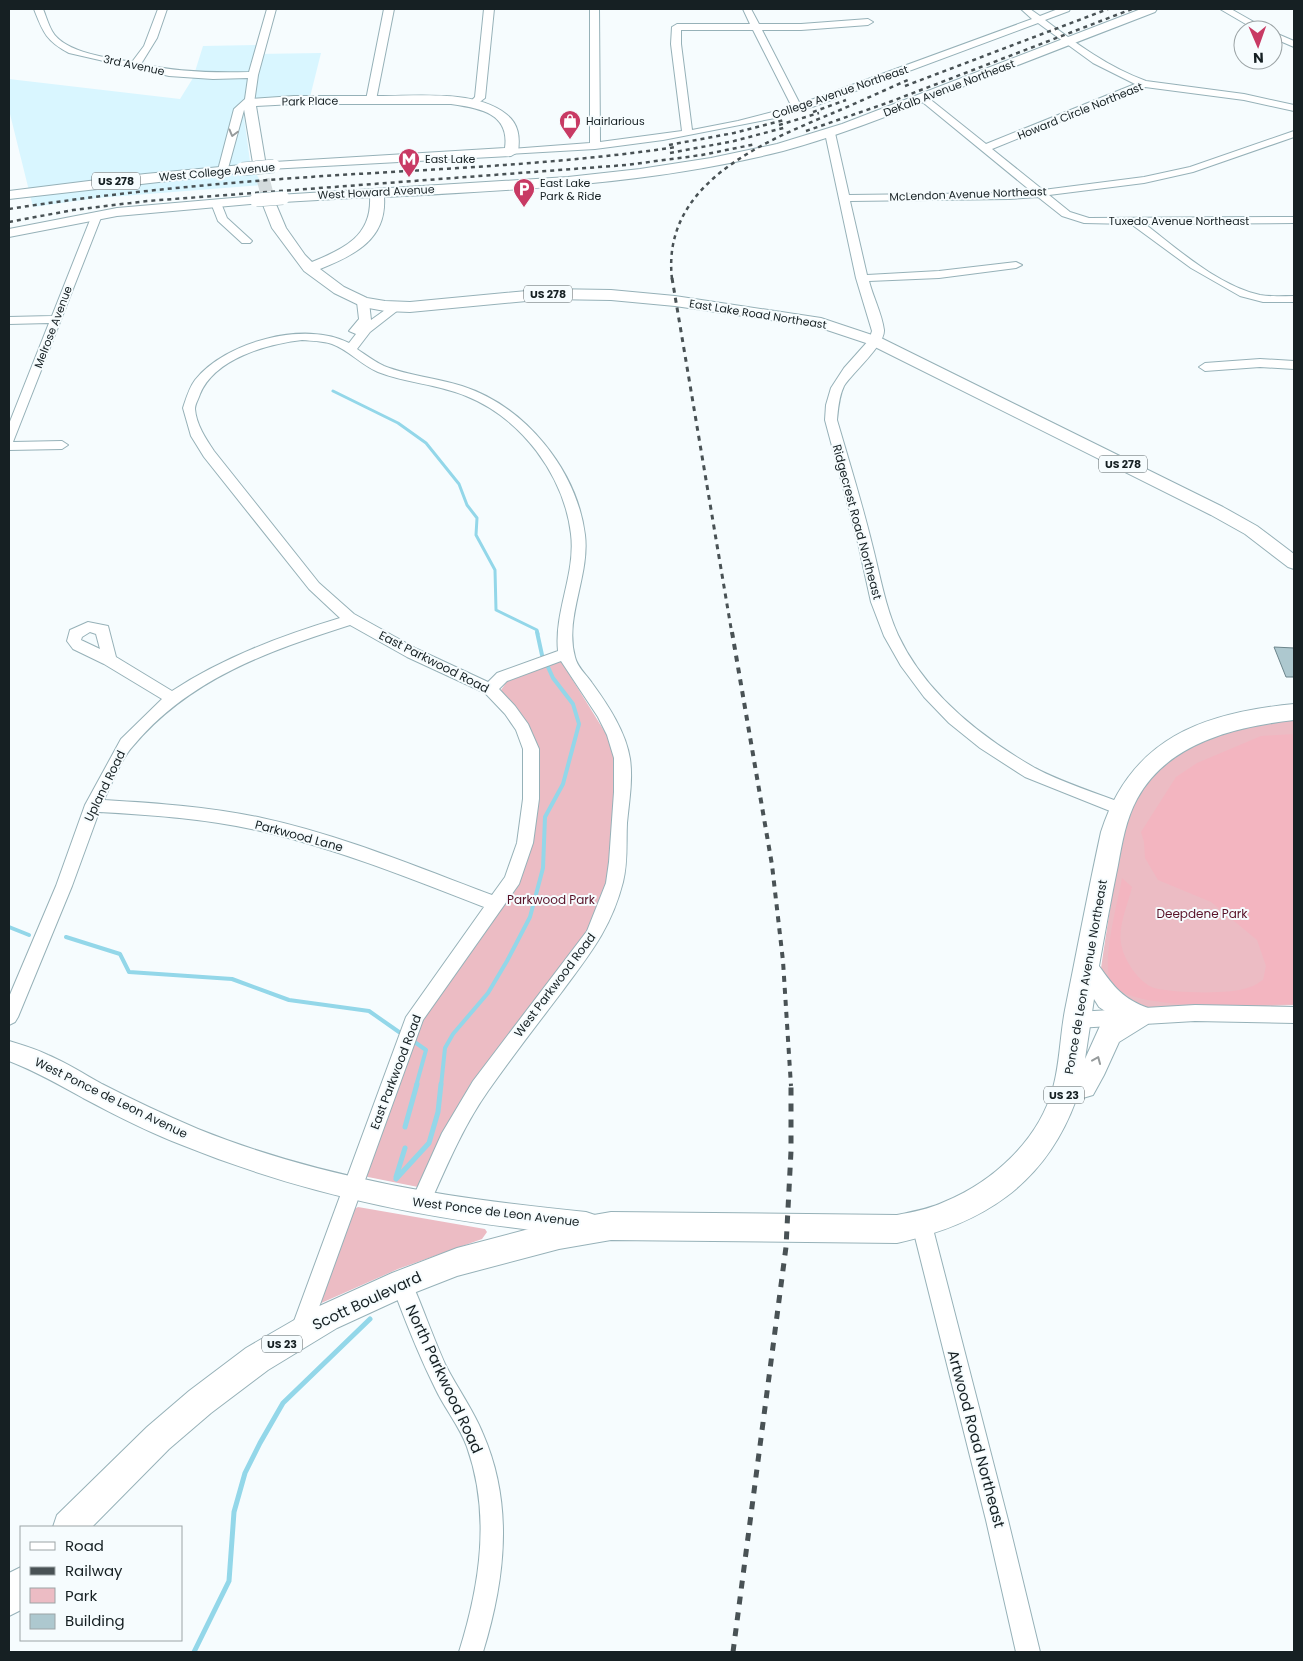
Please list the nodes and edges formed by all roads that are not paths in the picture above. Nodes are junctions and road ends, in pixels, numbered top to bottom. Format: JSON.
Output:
{"nodes":[{"id":1,"x":39,"y":9,"type":"edge"},
{"id":2,"x":163,"y":9,"type":"edge"},
{"id":3,"x":272,"y":9,"type":"edge"},
{"id":4,"x":389,"y":9,"type":"edge"},
{"id":5,"x":489,"y":9,"type":"edge"},
{"id":6,"x":594,"y":9,"type":"edge"},
{"id":7,"x":747,"y":9,"type":"edge"},
{"id":8,"x":1025,"y":9,"type":"edge"},
{"id":9,"x":1066,"y":9,"type":"edge"},
{"id":10,"x":1151,"y":9,"type":"edge"},
{"id":11,"x":1224,"y":9,"type":"edge"},
{"id":12,"x":1039,"y":19,"type":"junction"},
{"id":13,"x":1244,"y":20,"type":"edge"},
{"id":14,"x":868,"y":22,"type":"dead end"},
{"id":15,"x":756,"y":28,"type":"junction"},
{"id":16,"x":1070,"y":41,"type":"junction"},
{"id":17,"x":135,"y":65,"type":"junction"},
{"id":18,"x":254,"y":75,"type":"junction"},
{"id":19,"x":1144,"y":84,"type":"junction"},
{"id":20,"x":923,"y":98,"type":"junction"},
{"id":21,"x":294,"y":100,"type":"junction"},
{"id":22,"x":371,"y":100,"type":"junction"},
{"id":23,"x":249,"y":101,"type":"junction"},
{"id":24,"x":473,"y":104,"type":"junction"},
{"id":25,"x":1294,"y":108,"type":"edge"},
{"id":26,"x":798,"y":109,"type":"junction"},
{"id":27,"x":252,"y":127,"type":"junction"},
{"id":28,"x":830,"y":133,"type":"junction"},
{"id":29,"x":687,"y":134,"type":"junction"},
{"id":30,"x":1294,"y":134,"type":"edge"},
{"id":31,"x":595,"y":146,"type":"junction"},
{"id":32,"x":986,"y":148,"type":"junction"},
{"id":33,"x":511,"y":152,"type":"junction"},
{"id":34,"x":744,"y":155,"type":"joint"},
{"id":35,"x":258,"y":160,"type":"tunnel mouth"},
{"id":36,"x":366,"y":160,"type":"joint"},
{"id":37,"x":223,"y":170,"type":"junction"},
{"id":38,"x":377,"y":192,"type":"junction"},
{"id":39,"x":1042,"y":193,"type":"junction"},
{"id":40,"x":9,"y":196,"type":"edge"},
{"id":41,"x":844,"y":198,"type":"junction"},
{"id":42,"x":270,"y":201,"type":"junction"},
{"id":43,"x":216,"y":203,"type":"junction"},
{"id":44,"x":97,"y":215,"type":"junction"},
{"id":45,"x":1294,"y":220,"type":"edge"},
{"id":46,"x":1134,"y":221,"type":"junction"},
{"id":47,"x":9,"y":233,"type":"edge"},
{"id":48,"x":246,"y":240,"type":"dead end"},
{"id":49,"x":1016,"y":265,"type":"dead end"},
{"id":50,"x":309,"y":268,"type":"junction"},
{"id":51,"x":862,"y":278,"type":"junction"},
{"id":52,"x":1294,"y":300,"type":"edge"},
{"id":53,"x":363,"y":302,"type":"junction"},
{"id":54,"x":396,"y":307,"type":"junction"},
{"id":55,"x":9,"y":320,"type":"edge"},
{"id":56,"x":56,"y":320,"type":"junction"},
{"id":57,"x":876,"y":341,"type":"junction"},
{"id":58,"x":335,"y":342,"type":"junction"},
{"id":59,"x":351,"y":349,"type":"junction"},
{"id":60,"x":1294,"y":365,"type":"edge"},
{"id":61,"x":1205,"y":367,"type":"dead end"},
{"id":62,"x":9,"y":439,"type":"edge"},
{"id":63,"x":62,"y":445,"type":"dead end"},
{"id":64,"x":9,"y":446,"type":"edge"},
{"id":65,"x":1294,"y":564,"type":"edge"},
{"id":66,"x":352,"y":620,"type":"junction"},
{"id":67,"x":567,"y":653,"type":"junction"},
{"id":68,"x":109,"y":660,"type":"dead end"},
{"id":69,"x":490,"y":689,"type":"junction"},
{"id":70,"x":172,"y":698,"type":"junction"},
{"id":71,"x":1294,"y":712,"type":"edge"},
{"id":72,"x":93,"y":805,"type":"junction"},
{"id":73,"x":1120,"y":809,"type":"junction"},
{"id":74,"x":496,"y":904,"type":"junction"},
{"id":75,"x":1087,"y":969,"type":"junction"},
{"id":76,"x":1294,"y":1015,"type":"edge"},
{"id":77,"x":1136,"y":1016,"type":"junction"},
{"id":78,"x":9,"y":1017,"type":"edge"},
{"id":79,"x":1077,"y":1020,"type":"junction"},
{"id":80,"x":9,"y":1051,"type":"edge"},
{"id":81,"x":1066,"y":1090,"type":"junction"},
{"id":82,"x":351,"y":1189,"type":"junction"},
{"id":83,"x":420,"y":1204,"type":"junction"},
{"id":84,"x":922,"y":1225,"type":"junction"},
{"id":85,"x":612,"y":1226,"type":"junction"},
{"id":86,"x":772,"y":1228,"type":"joint"},
{"id":87,"x":402,"y":1283,"type":"junction"},
{"id":88,"x":299,"y":1334,"type":"junction"},
{"id":89,"x":70,"y":1526,"type":"edge"},
{"id":90,"x":20,"y":1585,"type":"edge"},
{"id":91,"x":9,"y":1599,"type":"edge"},
{"id":92,"x":471,"y":1652,"type":"edge"},
{"id":93,"x":1028,"y":1652,"type":"edge"}],
"edges":[{"from":1,"to":17,"type":"street","name":"3rd Avenue"},
{"from":2,"to":17,"type":"street"},
{"from":3,"to":18,"type":"street"},
{"from":4,"to":22,"type":"street"},
{"from":5,"to":24,"type":"street"},
{"from":6,"to":31,"type":"street"},
{"from":7,"to":15,"type":"street"},
{"from":8,"to":12,"type":"street"},
{"from":9,"to":12,"type":"street","name":"College Avenue Northeast"},
{"from":10,"to":16,"type":"main road","name":"DeKalb Avenue Northeast"},
{"from":11,"to":13,"type":"street"},
{"from":12,"to":16,"type":"street"},
{"from":12,"to":26,"type":"street","name":"College Avenue Northeast"},
{"from":14,"to":15,"type":"street"},
{"from":15,"to":26,"type":"street"},
{"from":15,"to":29,"type":"street"},
{"from":16,"to":19,"type":"street"},
{"from":16,"to":20,"type":"main road","name":"DeKalb Avenue Northeast"},
{"from":17,"to":18,"type":"street","name":"3rd Avenue"},
{"from":18,"to":23,"type":"street"},
{"from":19,"to":25,"type":"street","name":"Howard Circle Northeast"},
{"from":19,"to":32,"type":"street","name":"Howard Circle Northeast"},
{"from":20,"to":28,"type":"main road","name":"DeKalb Avenue Northeast"},
{"from":20,"to":32,"type":"street"},
{"from":21,"to":22,"type":"main road","name":"Park Place"},
{"from":21,"to":23,"type":"main road","name":"Park Place"},
{"from":21,"to":27,"type":"main road"},
{"from":22,"to":24,"type":"main road","name":"Park Place"},
{"from":23,"to":27,"type":"main road"},
{"from":23,"to":37,"type":"street","one_way":true},
{"from":24,"to":33,"type":"main road","name":"Park Place"},
{"from":26,"to":29,"type":"street","name":"College Avenue Northeast"},
{"from":27,"to":35,"type":"main road"},
{"from":28,"to":34,"type":"main road","name":"DeKalb Avenue Northeast"},
{"from":28,"to":41,"type":"street"},
{"from":29,"to":31,"type":"street","name":"College Avenue Northeast"},
{"from":30,"to":39,"type":"street","name":"McLendon Avenue Northeast"},
{"from":31,"to":33,"type":"street","name":"College Avenue Northeast"},
{"from":32,"to":39,"type":"street"},
{"from":33,"to":36,"type":"main road","name":"College Avenue Northeast","number":"US 278"},
{"from":34,"to":38,"type":"main road","name":"West Howard Avenue"},
{"from":36,"to":37,"type":"main road","name":"West College Avenue","number":"US 278","bridge":true},
{"from":37,"to":40,"type":"main road","name":"West College Avenue","number":"US 278"},
{"from":38,"to":42,"type":"main road","name":"West Howard Avenue"},
{"from":38,"to":50,"type":"main road"},
{"from":39,"to":41,"type":"street","name":"McLendon Avenue Northeast"},
{"from":39,"to":46,"type":"street","name":"Tuxedo Avenue Northeast"},
{"from":41,"to":51,"type":"street"},
{"from":42,"to":43,"type":"main road","name":"West Howard Avenue"},
{"from":42,"to":50,"type":"main road","name":"East Lake Road Northeast","number":"US 278"},
{"from":43,"to":44,"type":"main road","name":"West Howard Avenue"},
{"from":43,"to":48,"type":"street"},
{"from":44,"to":47,"type":"main road","name":"West Howard Avenue"},
{"from":44,"to":56,"type":"street","name":"Melrose Avenue"},
{"from":45,"to":46,"type":"street","name":"Tuxedo Avenue Northeast"},
{"from":46,"to":52,"type":"street"},
{"from":49,"to":51,"type":"street"},
{"from":50,"to":53,"type":"main road","name":"East Lake Road Northeast","number":"US 278"},
{"from":51,"to":57,"type":"street"},
{"from":53,"to":54,"type":"main road","name":"East Lake Road Northeast","number":"US 278"},
{"from":53,"to":58,"type":"street"},
{"from":54,"to":57,"type":"main road","name":"East Lake Road Northeast","number":"US 278"},
{"from":54,"to":59,"type":"street"},
{"from":55,"to":56,"type":"street"},
{"from":56,"to":62,"type":"street","name":"Melrose Avenue"},
{"from":57,"to":65,"type":"main road","name":"East Lake Road Northeast","number":"US 278"},
{"from":57,"to":73,"type":"street","name":"Ridgecrest Road Northeast"},
{"from":58,"to":59,"type":"street","name":"West Parkwood Road"},
{"from":58,"to":66,"type":"street","name":"East Parkwood Road"},
{"from":59,"to":67,"type":"street","name":"West Parkwood Road"},
{"from":60,"to":61,"type":"street"},
{"from":63,"to":64,"type":"street"},
{"from":66,"to":69,"type":"street","name":"East Parkwood Road"},
{"from":66,"to":70,"type":"street","name":"Upland Road"},
{"from":67,"to":69,"type":"street"},
{"from":67,"to":83,"type":"street","name":"West Parkwood Road"},
{"from":68,"to":70,"type":"street"},
{"from":69,"to":74,"type":"street","name":"East Parkwood Road"},
{"from":70,"to":72,"type":"street","name":"Upland Road"},
{"from":71,"to":73,"type":"highway","name":"Ponce de Leon Avenue Northeast","number":"US 23"},
{"from":72,"to":74,"type":"street","name":"Parkwood Lane"},
{"from":72,"to":78,"type":"street","name":"Upland Road"},
{"from":73,"to":75,"type":"highway","name":"Ponce de Leon Avenue Northeast","number":"US 23"},
{"from":74,"to":82,"type":"street","name":"East Parkwood Road"},
{"from":75,"to":77,"type":"highway"},
{"from":75,"to":79,"type":"highway","name":"Ponce de Leon Avenue Northeast","number":"US 23"},
{"from":76,"to":77,"type":"street"},
{"from":77,"to":79,"type":"street"},
{"from":81,"to":77,"type":"highway","one_way":true},
{"from":79,"to":81,"type":"highway","name":"Ponce de Leon Avenue Northeast","number":"US 23"},
{"from":80,"to":82,"type":"main road","name":"West Ponce de Leon Avenue"},
{"from":81,"to":84,"type":"highway","name":"Ponce de Leon Avenue Northeast","number":"US 23"},
{"from":82,"to":83,"type":"main road","name":"West Ponce de Leon Avenue"},
{"from":82,"to":88,"type":"street","name":"East Parkwood Road"},
{"from":83,"to":85,"type":"main road","name":"West Ponce de Leon Avenue"},
{"from":84,"to":86,"type":"highway","name":"Ponce de Leon Avenue Northeast","number":"US 23"},
{"from":84,"to":93,"type":"street","name":"Artwood Road Northeast"},
{"from":85,"to":86,"type":"highway","name":"West Ponce de Leon Avenue","number":"US 23"},
{"from":85,"to":87,"type":"highway","name":"Scott Boulevard","number":"US 23"},
{"from":87,"to":88,"type":"highway","name":"Scott Boulevard","number":"US 23"},
{"from":87,"to":92,"type":"street","name":"North Parkwood Road"},
{"from":88,"to":89,"type":"highway","name":"Scott Boulevard","number":"US 23"},
{"from":90,"to":91,"type":"highway"}]}
